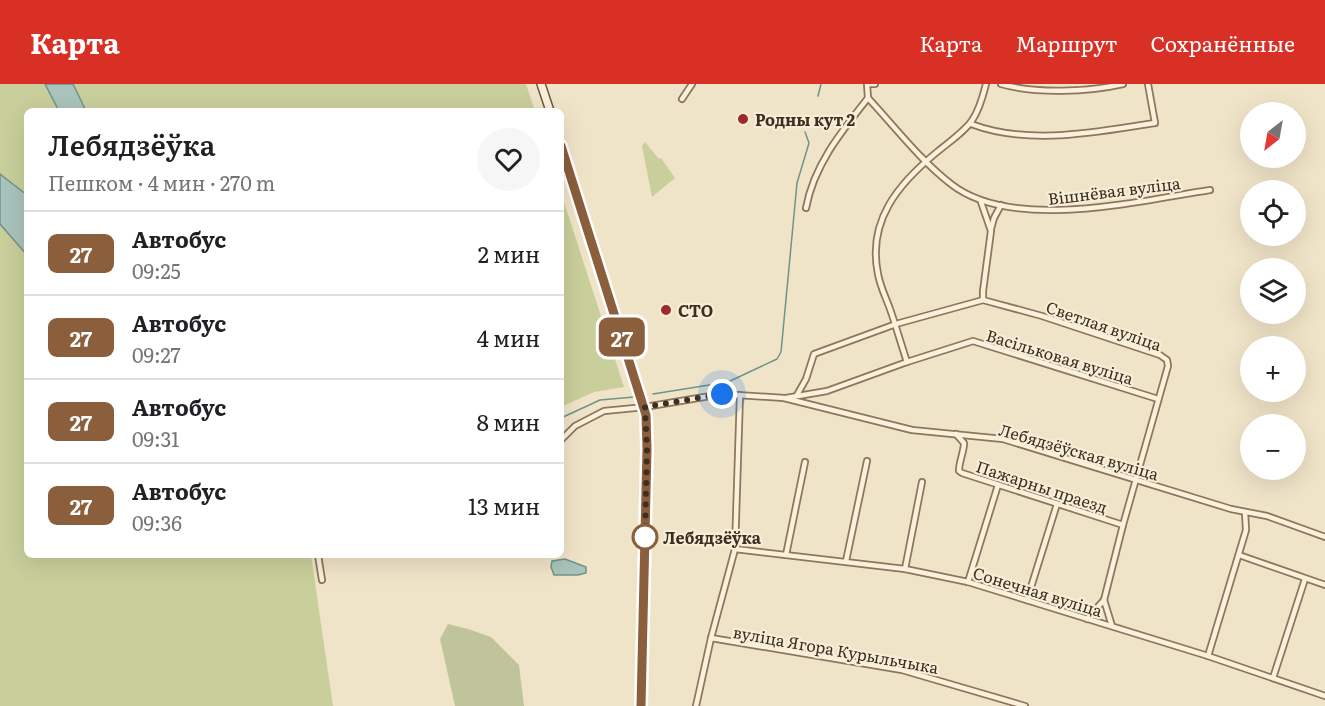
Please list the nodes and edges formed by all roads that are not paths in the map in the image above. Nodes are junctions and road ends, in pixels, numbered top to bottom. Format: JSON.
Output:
{"nodes":[{"id":1,"x":541,"y":84,"type":"edge"},
{"id":2,"x":692,"y":84,"type":"edge"},
{"id":3,"x":868,"y":84,"type":"edge"},
{"id":4,"x":875,"y":84,"type":"edge"},
{"id":5,"x":986,"y":84,"type":"edge"},
{"id":6,"x":1001,"y":84,"type":"edge"},
{"id":7,"x":1123,"y":84,"type":"edge"},
{"id":8,"x":1148,"y":84,"type":"edge"},
{"id":9,"x":868,"y":98,"type":"junction"},
{"id":10,"x":682,"y":99,"type":"dead end"},
{"id":11,"x":549,"y":108,"type":"edge"},
{"id":12,"x":971,"y":124,"type":"junction"},
{"id":13,"x":564,"y":155,"type":"edge"},
{"id":14,"x":926,"y":162,"type":"junction"},
{"id":15,"x":1210,"y":190,"type":"dead end"},
{"id":16,"x":981,"y":202,"type":"junction"},
{"id":17,"x":1001,"y":205,"type":"junction"},
{"id":18,"x":806,"y":208,"type":"dead end"},
{"id":19,"x":991,"y":231,"type":"junction"},
{"id":20,"x":983,"y":300,"type":"junction"},
{"id":21,"x":896,"y":324,"type":"junction"},
{"id":22,"x":907,"y":362,"type":"junction"},
{"id":23,"x":812,"y":394,"type":"junction"},
{"id":24,"x":740,"y":395,"type":"junction"},
{"id":25,"x":796,"y":395,"type":"junction"},
{"id":26,"x":784,"y":398,"type":"junction"},
{"id":27,"x":1158,"y":399,"type":"junction"},
{"id":28,"x":811,"y":405,"type":"junction"},
{"id":29,"x":645,"y":407,"type":"junction"},
{"id":30,"x":955,"y":434,"type":"junction"},
{"id":31,"x":564,"y":437,"type":"edge"},
{"id":32,"x":867,"y":461,"type":"dead end"},
{"id":33,"x":805,"y":462,"type":"dead end"},
{"id":34,"x":1135,"y":480,"type":"junction"},
{"id":35,"x":922,"y":482,"type":"dead end"},
{"id":36,"x":998,"y":485,"type":"junction"},
{"id":37,"x":1058,"y":504,"type":"junction"},
{"id":38,"x":1245,"y":512,"type":"junction"},
{"id":39,"x":1123,"y":525,"type":"junction"},
{"id":40,"x":1325,"y":537,"type":"edge"},
{"id":41,"x":735,"y":549,"type":"junction"},
{"id":42,"x":786,"y":555,"type":"junction"},
{"id":43,"x":1239,"y":555,"type":"junction"},
{"id":44,"x":318,"y":558,"type":"edge"},
{"id":45,"x":846,"y":561,"type":"junction"},
{"id":46,"x":905,"y":569,"type":"junction"},
{"id":47,"x":1305,"y":579,"type":"junction"},
{"id":48,"x":322,"y":580,"type":"dead end"},
{"id":49,"x":968,"y":582,"type":"junction"},
{"id":50,"x":1325,"y":585,"type":"edge"},
{"id":51,"x":1027,"y":600,"type":"junction"},
{"id":52,"x":1104,"y":600,"type":"junction"},
{"id":53,"x":1087,"y":619,"type":"junction"},
{"id":54,"x":1112,"y":626,"type":"junction"},
{"id":55,"x":711,"y":638,"type":"junction"},
{"id":56,"x":1208,"y":656,"type":"junction"},
{"id":57,"x":1273,"y":678,"type":"junction"},
{"id":58,"x":1325,"y":696,"type":"edge"},
{"id":59,"x":641,"y":706,"type":"edge"},
{"id":60,"x":696,"y":706,"type":"edge"},
{"id":61,"x":1025,"y":706,"type":"edge"}],
"edges":[{"from":1,"to":11,"type":"main road"},
{"from":2,"to":10,"type":"street"},
{"from":3,"to":4,"type":"street"},
{"from":3,"to":9,"type":"street"},
{"from":5,"to":12,"type":"street"},
{"from":6,"to":7,"type":"street"},
{"from":8,"to":12,"type":"street"},
{"from":9,"to":14,"type":"street","name":"Вішнёвая вуліца"},
{"from":9,"to":18,"type":"street"},
{"from":12,"to":14,"type":"street"},
{"from":13,"to":29,"type":"main road"},
{"from":14,"to":16,"type":"street","name":"Вішнёвая вуліца"},
{"from":14,"to":21,"type":"street"},
{"from":15,"to":17,"type":"street","name":"Вішнёвая вуліца"},
{"from":16,"to":17,"type":"street","name":"Вішнёвая вуліца"},
{"from":16,"to":19,"type":"street"},
{"from":17,"to":19,"type":"street"},
{"from":19,"to":20,"type":"street"},
{"from":20,"to":21,"type":"street"},
{"from":20,"to":27,"type":"street","name":"Светлая вуліца"},
{"from":21,"to":22,"type":"street"},
{"from":21,"to":25,"type":"street"},
{"from":22,"to":23,"type":"street","name":"Васільковая вуліца"},
{"from":22,"to":27,"type":"street","name":"Васільковая вуліца"},
{"from":23,"to":25,"type":"street","name":"Васільковая вуліца"},
{"from":23,"to":28,"type":"street"},
{"from":24,"to":26,"type":"street","name":"Лебядзёўская вуліца"},
{"from":24,"to":29,"type":"street","name":"Лебядзёўская вуліца"},
{"from":24,"to":41,"type":"street"},
{"from":25,"to":26,"type":"street","name":"Васільковая вуліца"},
{"from":26,"to":28,"type":"street","name":"Лебядзёўская вуліца"},
{"from":27,"to":34,"type":"street","name":"Светлая вуліца"},
{"from":28,"to":30,"type":"street","name":"Лебядзёўская вуліца"},
{"from":29,"to":31,"type":"street","name":"Лебядзёўская вуліца"},
{"from":29,"to":59,"type":"main road"},
{"from":30,"to":34,"type":"street","name":"Лебядзёўская вуліца"},
{"from":30,"to":36,"type":"street","name":"Пажарны праезд"},
{"from":32,"to":45,"type":"street"},
{"from":33,"to":42,"type":"street"},
{"from":34,"to":38,"type":"street","name":"Лебядзёўская вуліца"},
{"from":34,"to":39,"type":"street","name":"Светлая вуліца"},
{"from":35,"to":46,"type":"street"},
{"from":36,"to":37,"type":"street","name":"Пажарны праезд"},
{"from":36,"to":49,"type":"street"},
{"from":37,"to":39,"type":"street","name":"Пажарны праезд"},
{"from":37,"to":51,"type":"street"},
{"from":38,"to":40,"type":"street","name":"Лебядзёўская вуліца"},
{"from":38,"to":43,"type":"street"},
{"from":39,"to":52,"type":"street","name":"Светлая вуліца"},
{"from":41,"to":42,"type":"street","name":"Сонечная вуліца"},
{"from":41,"to":55,"type":"street"},
{"from":42,"to":45,"type":"street","name":"Сонечная вуліца"},
{"from":43,"to":47,"type":"street"},
{"from":43,"to":56,"type":"street"},
{"from":44,"to":48,"type":"street"},
{"from":45,"to":46,"type":"street","name":"Сонечная вуліца"},
{"from":46,"to":49,"type":"street","name":"Сонечная вуліца"},
{"from":47,"to":50,"type":"street"},
{"from":47,"to":57,"type":"street"},
{"from":49,"to":51,"type":"street","name":"Сонечная вуліца"},
{"from":51,"to":53,"type":"street","name":"Сонечная вуліца"},
{"from":52,"to":53,"type":"street"},
{"from":52,"to":54,"type":"street"},
{"from":53,"to":54,"type":"street","name":"Сонечная вуліца"},
{"from":54,"to":56,"type":"street","name":"Сонечная вуліца"},
{"from":55,"to":60,"type":"street"},
{"from":55,"to":61,"type":"street","name":"вуліца Ягора Курыльчыка"},
{"from":56,"to":57,"type":"street","name":"Сонечная вуліца"},
{"from":57,"to":58,"type":"street","name":"Сонечная вуліца"}]}
